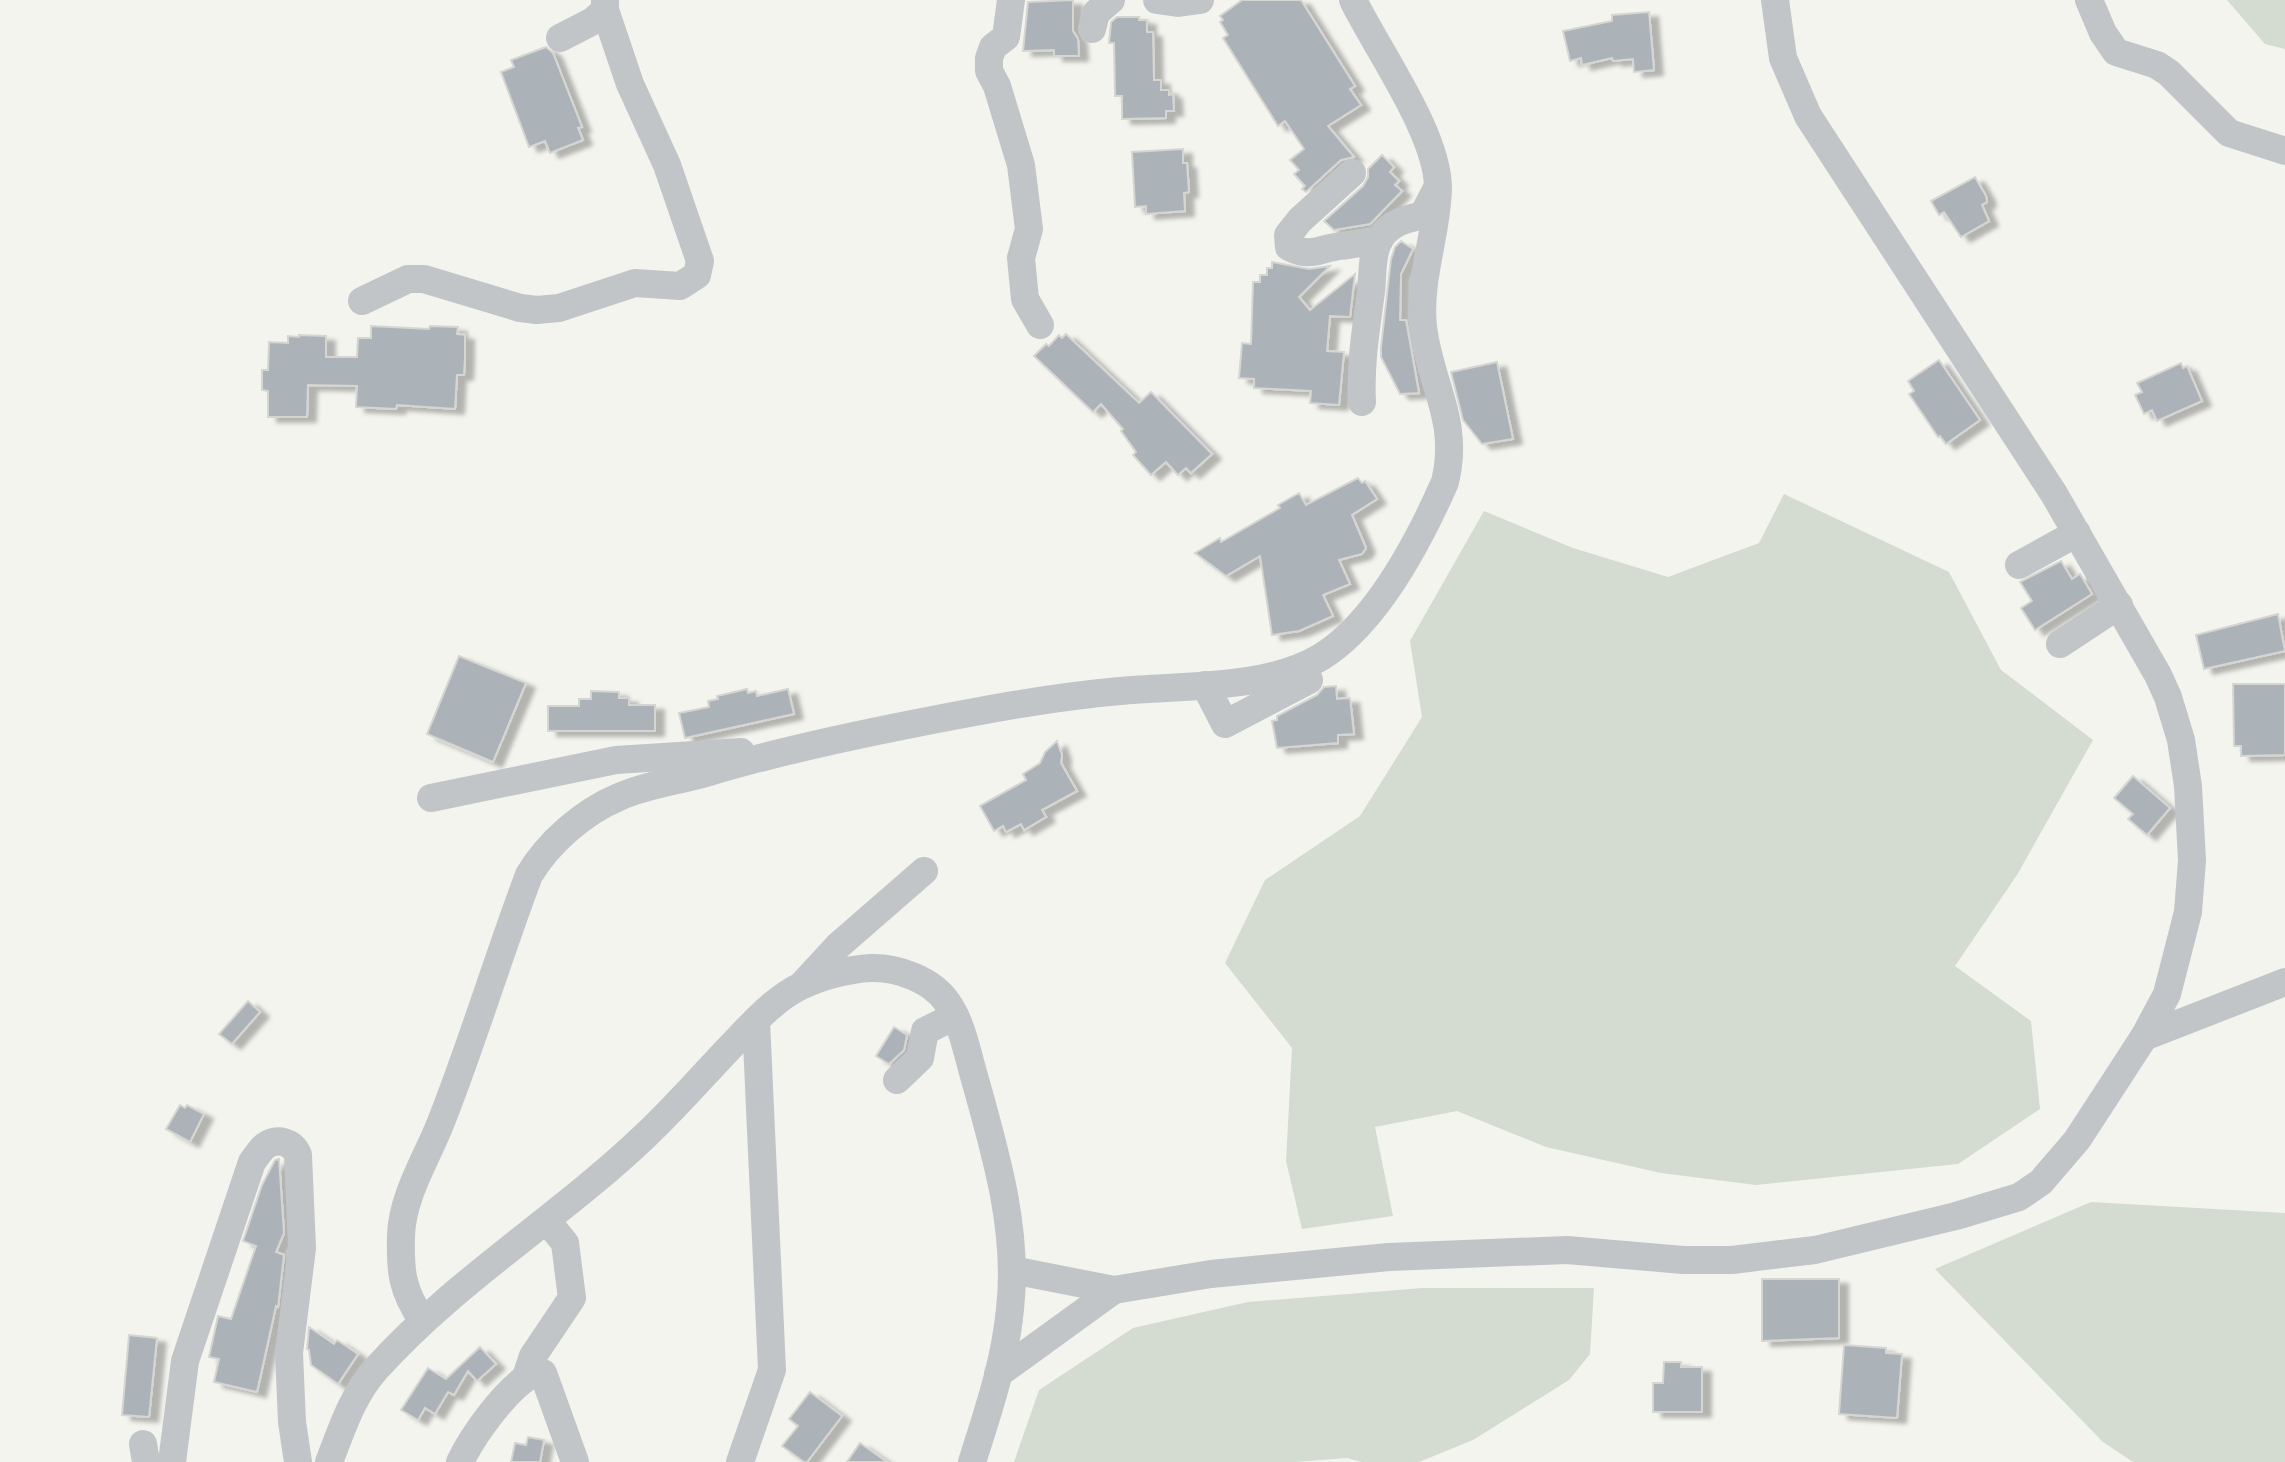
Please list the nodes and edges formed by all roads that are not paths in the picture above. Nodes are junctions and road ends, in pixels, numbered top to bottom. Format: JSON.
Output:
{"nodes":[{"id":1,"x":1011,"y":0,"type":"edge"},
{"id":2,"x":1111,"y":0,"type":"edge"},
{"id":3,"x":1157,"y":0,"type":"edge"},
{"id":4,"x":1200,"y":0,"type":"edge"},
{"id":5,"x":1353,"y":0,"type":"edge"},
{"id":6,"x":1775,"y":0,"type":"edge"},
{"id":7,"x":2089,"y":0,"type":"edge"},
{"id":8,"x":605,"y":5,"type":"edge"},
{"id":9,"x":1092,"y":29,"type":"dead end"},
{"id":10,"x":560,"y":38,"type":"dead end"},
{"id":11,"x":2285,"y":151,"type":"edge"},
{"id":12,"x":1352,"y":173,"type":"dead end"},
{"id":13,"x":1438,"y":186,"type":"junction"},
{"id":14,"x":1380,"y":239,"type":"junction"},
{"id":15,"x":362,"y":301,"type":"dead end"},
{"id":16,"x":1040,"y":325,"type":"dead end"},
{"id":17,"x":1362,"y":402,"type":"dead end"},
{"id":18,"x":2077,"y":533,"type":"junction"},
{"id":19,"x":2019,"y":565,"type":"dead end"},
{"id":20,"x":2119,"y":605,"type":"junction"},
{"id":21,"x":2060,"y":644,"type":"dead end"},
{"id":22,"x":1309,"y":680,"type":"dead end"},
{"id":23,"x":1205,"y":685,"type":"junction"},
{"id":24,"x":773,"y":752,"type":"junction"},
{"id":25,"x":431,"y":798,"type":"dead end"},
{"id":26,"x":924,"y":871,"type":"dead end"},
{"id":27,"x":2285,"y":982,"type":"edge"},
{"id":28,"x":802,"y":986,"type":"junction"},
{"id":29,"x":955,"y":1016,"type":"junction"},
{"id":30,"x":756,"y":1021,"type":"junction"},
{"id":31,"x":2144,"y":1037,"type":"junction"},
{"id":32,"x":897,"y":1080,"type":"dead end"},
{"id":33,"x":547,"y":1221,"type":"junction"},
{"id":34,"x":1012,"y":1270,"type":"junction"},
{"id":35,"x":1114,"y":1290,"type":"junction"},
{"id":36,"x":423,"y":1321,"type":"junction"},
{"id":37,"x":998,"y":1374,"type":"junction"},
{"id":38,"x":526,"y":1377,"type":"junction"},
{"id":39,"x":172,"y":1462,"type":"edge"},
{"id":40,"x":298,"y":1462,"type":"edge"},
{"id":41,"x":329,"y":1462,"type":"edge"},
{"id":42,"x":460,"y":1462,"type":"edge"},
{"id":43,"x":575,"y":1462,"type":"edge"},
{"id":44,"x":740,"y":1462,"type":"edge"},
{"id":45,"x":972,"y":1462,"type":"edge"}],
"edges":[{"from":1,"to":16,"type":"street"},
{"from":2,"to":9,"type":"street"},
{"from":3,"to":4,"type":"street"},
{"from":5,"to":13,"type":"street"},
{"from":6,"to":18,"type":"street"},
{"from":7,"to":11,"type":"street"},
{"from":8,"to":10,"type":"street"},
{"from":8,"to":15,"type":"street"},
{"from":12,"to":14,"type":"street"},
{"from":13,"to":14,"type":"street"},
{"from":13,"to":23,"type":"street"},
{"from":14,"to":17,"type":"street"},
{"from":18,"to":19,"type":"street"},
{"from":18,"to":20,"type":"street"},
{"from":20,"to":21,"type":"street"},
{"from":20,"to":31,"type":"street"},
{"from":22,"to":23,"type":"street"},
{"from":23,"to":24,"type":"street"},
{"from":24,"to":25,"type":"street"},
{"from":24,"to":36,"type":"street"},
{"from":26,"to":28,"type":"street"},
{"from":27,"to":31,"type":"street"},
{"from":28,"to":29,"type":"street"},
{"from":28,"to":30,"type":"street"},
{"from":29,"to":32,"type":"street"},
{"from":29,"to":34,"type":"street"},
{"from":30,"to":33,"type":"street"},
{"from":30,"to":44,"type":"street"},
{"from":31,"to":35,"type":"street"},
{"from":33,"to":36,"type":"street"},
{"from":33,"to":38,"type":"street"},
{"from":34,"to":35,"type":"street"},
{"from":34,"to":37,"type":"street"},
{"from":35,"to":37,"type":"street"},
{"from":36,"to":41,"type":"street"},
{"from":37,"to":45,"type":"street"},
{"from":38,"to":42,"type":"street"},
{"from":38,"to":43,"type":"street"},
{"from":39,"to":40,"type":"street"}]}
